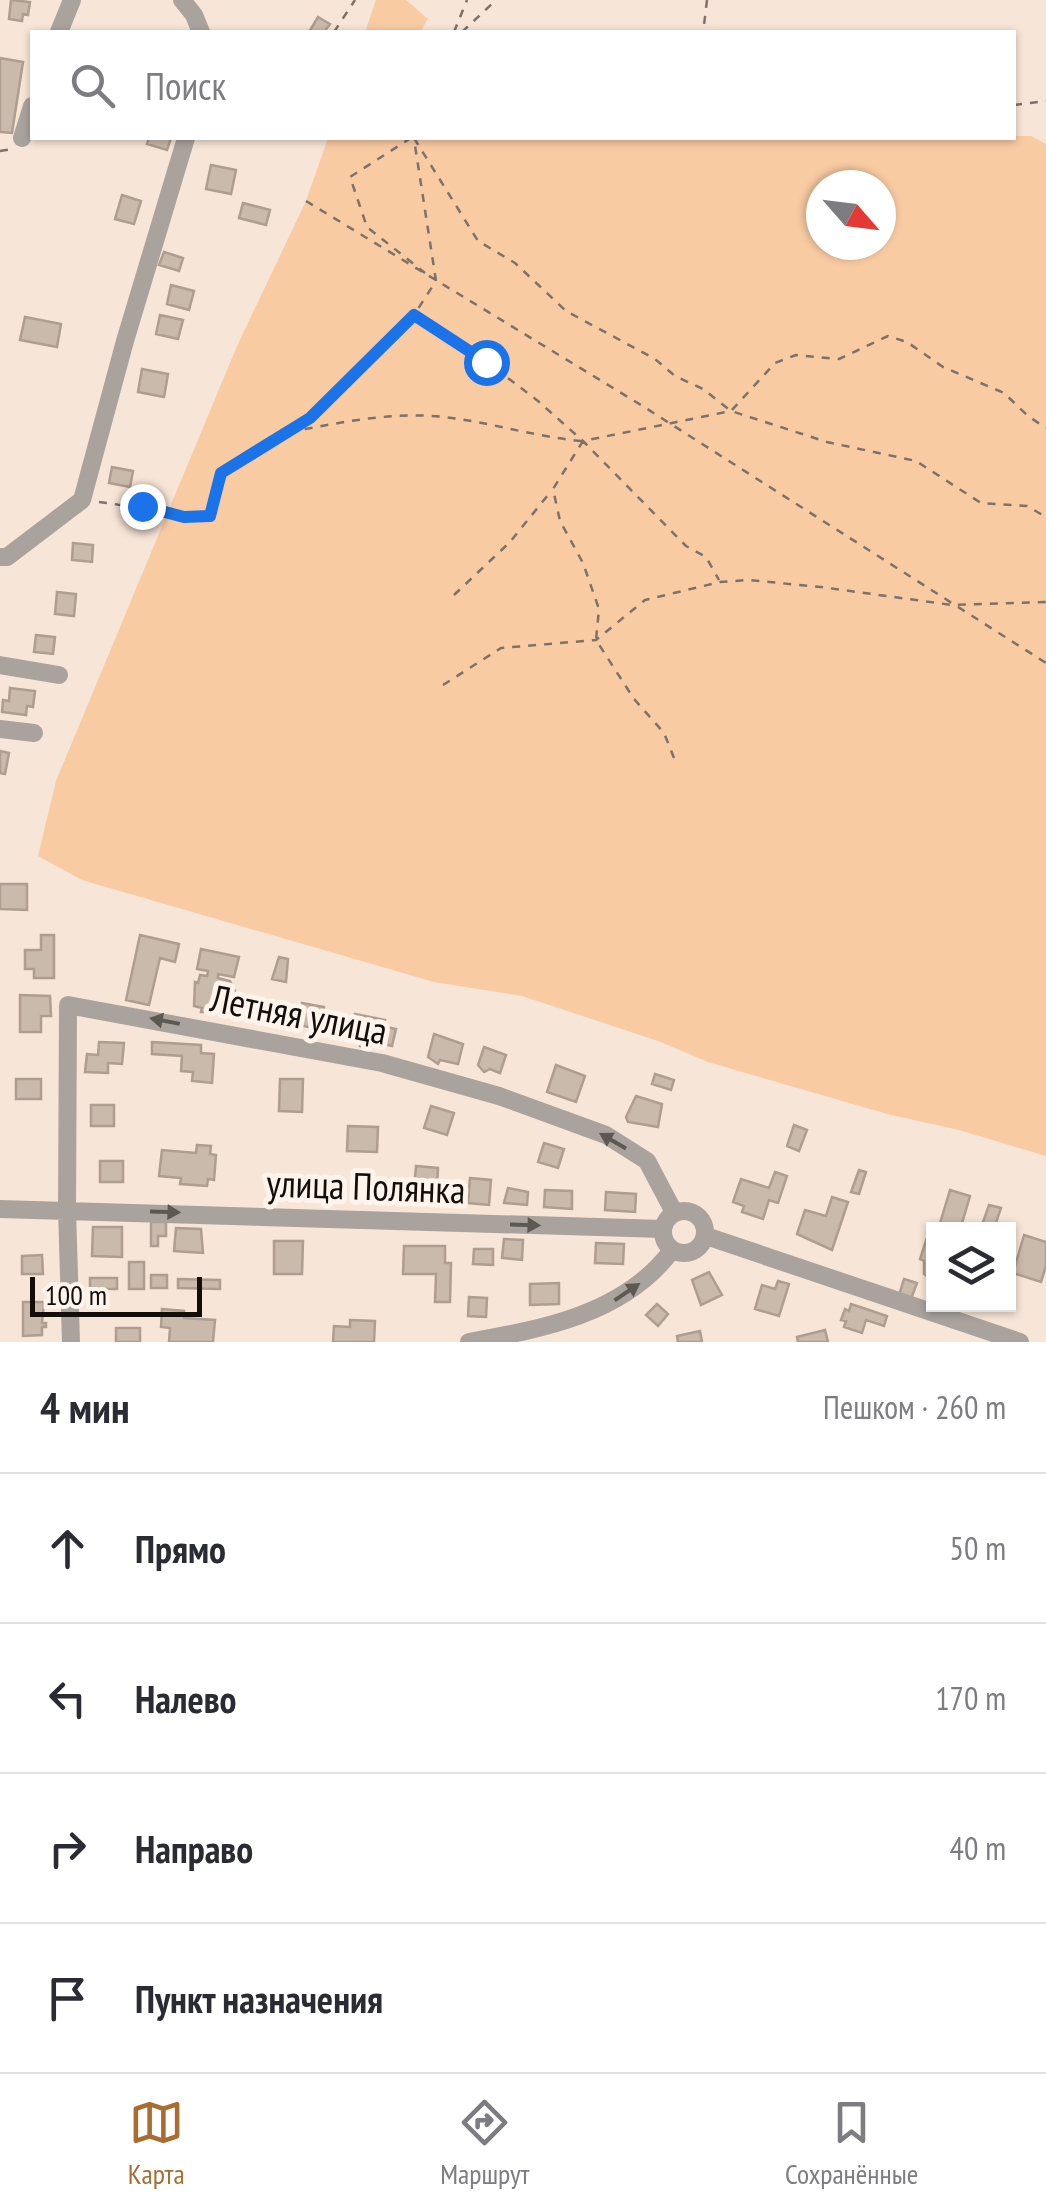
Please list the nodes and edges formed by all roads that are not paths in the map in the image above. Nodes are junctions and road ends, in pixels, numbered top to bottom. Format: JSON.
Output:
{"nodes":[{"id":1,"x":72,"y":0,"type":"edge"},
{"id":2,"x":182,"y":0,"type":"edge"},
{"id":3,"x":60,"y":30,"type":"edge"},
{"id":4,"x":200,"y":30,"type":"edge"},
{"id":5,"x":30,"y":112,"type":"edge"},
{"id":6,"x":22,"y":138,"type":"dead end"},
{"id":7,"x":185,"y":140,"type":"edge"},
{"id":8,"x":0,"y":557,"type":"edge"},
{"id":9,"x":0,"y":665,"type":"edge"},
{"id":10,"x":59,"y":674,"type":"dead end"},
{"id":11,"x":0,"y":728,"type":"edge"},
{"id":12,"x":34,"y":733,"type":"dead end"},
{"id":13,"x":0,"y":1209,"type":"edge"},
{"id":14,"x":67,"y":1209,"type":"junction"},
{"id":15,"x":674,"y":1212,"type":"junction"},
{"id":16,"x":663,"y":1230,"type":"junction"},
{"id":17,"x":706,"y":1236,"type":"junction"},
{"id":18,"x":672,"y":1250,"type":"junction"},
{"id":19,"x":71,"y":1342,"type":"edge"},
{"id":20,"x":468,"y":1342,"type":"edge"},
{"id":21,"x":1020,"y":1342,"type":"edge"}],
"edges":[{"from":1,"to":3,"type":"street"},
{"from":2,"to":4,"type":"street"},
{"from":5,"to":6,"type":"street"},
{"from":7,"to":8,"type":"street"},
{"from":9,"to":10,"type":"street"},
{"from":11,"to":12,"type":"street"},
{"from":13,"to":14,"type":"street","name":"улица Полянка"},
{"from":15,"to":14,"type":"street","name":"Летняя улица","one_way":true},
{"from":14,"to":16,"type":"street","name":"улица Полянка","one_way":true},
{"from":14,"to":19,"type":"street"},
{"from":15,"to":16,"type":"street"},
{"from":15,"to":17,"type":"street"},
{"from":16,"to":18,"type":"street"},
{"from":17,"to":18,"type":"street"},
{"from":17,"to":21,"type":"street"},
{"from":20,"to":18,"type":"street","one_way":true}]}
